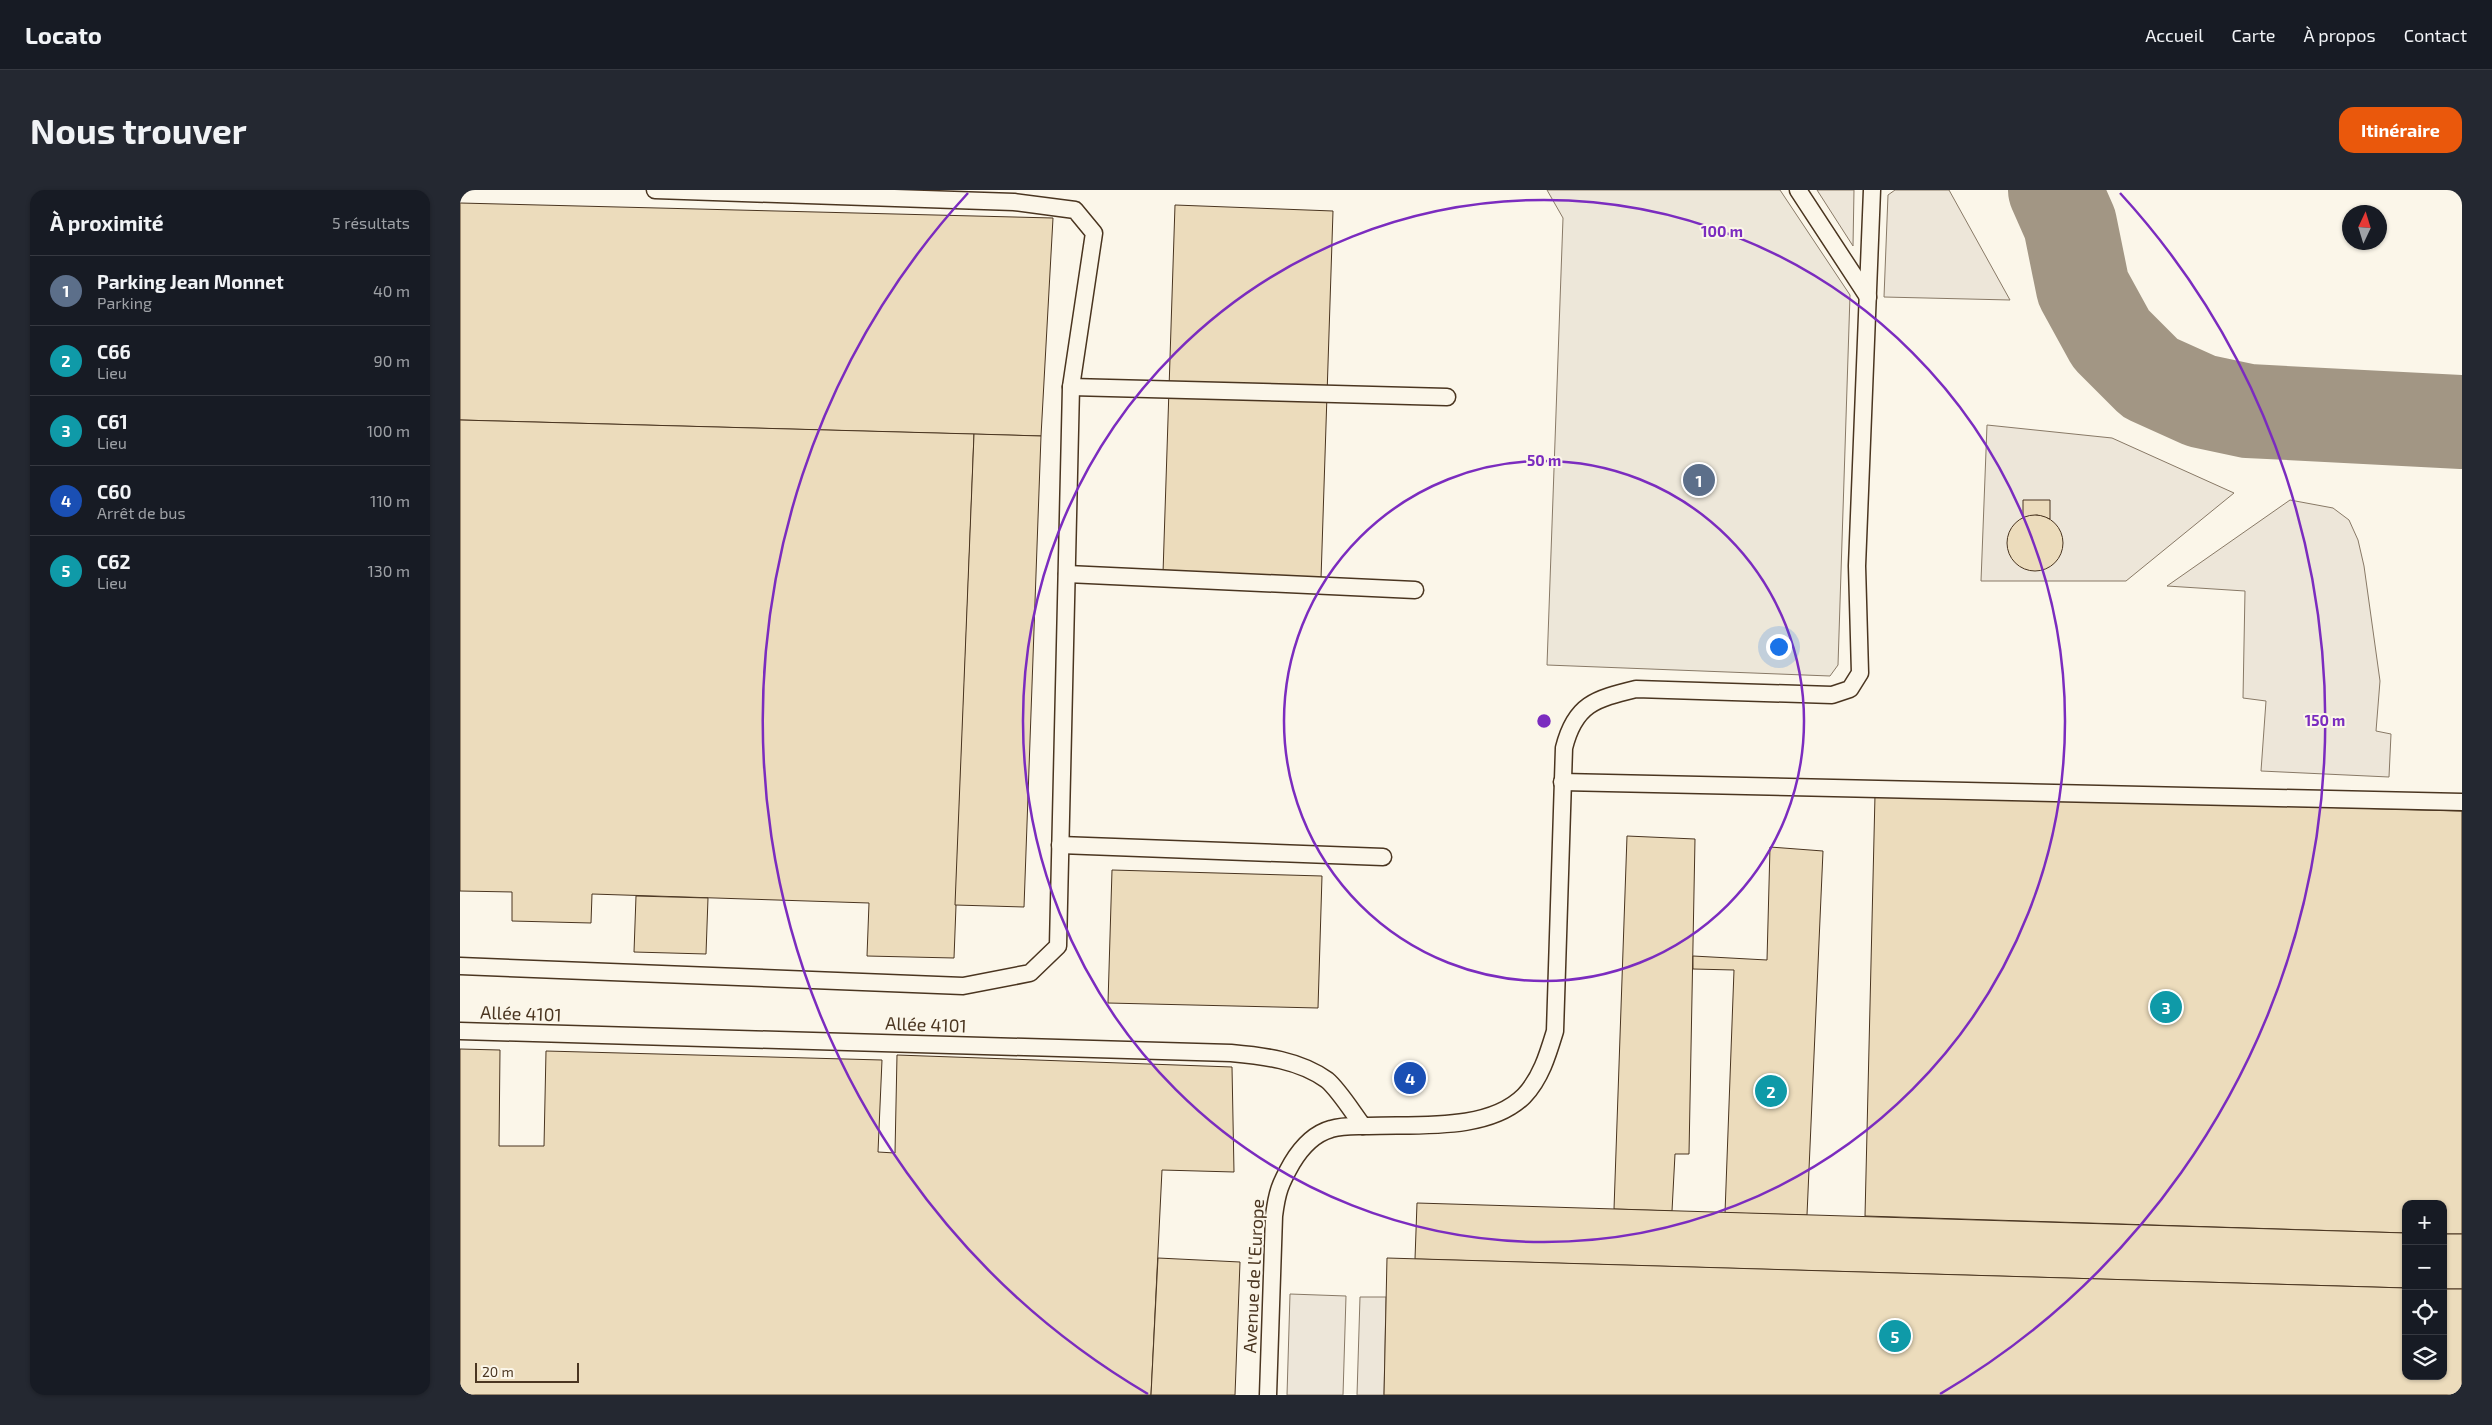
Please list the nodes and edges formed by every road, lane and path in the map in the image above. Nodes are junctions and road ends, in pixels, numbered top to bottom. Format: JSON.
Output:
{"nodes":[{"id":1,"x":655,"y":190,"type":"edge"},
{"id":2,"x":1798,"y":190,"type":"edge"},
{"id":3,"x":1872,"y":190,"type":"edge"},
{"id":4,"x":1014,"y":196,"type":"edge"},
{"id":5,"x":1868,"y":297,"type":"junction"},
{"id":6,"x":1071,"y":386,"type":"junction"},
{"id":7,"x":1447,"y":397,"type":"dead end"},
{"id":8,"x":1067,"y":574,"type":"junction"},
{"id":9,"x":1415,"y":590,"type":"dead end"},
{"id":10,"x":1562,"y":782,"type":"junction"},
{"id":11,"x":2462,"y":802,"type":"edge"},
{"id":12,"x":1060,"y":845,"type":"junction"},
{"id":13,"x":1383,"y":857,"type":"dead end"},
{"id":14,"x":460,"y":966,"type":"edge"},
{"id":15,"x":460,"y":1031,"type":"edge"},
{"id":16,"x":1363,"y":1126,"type":"junction"},
{"id":17,"x":1268,"y":1395,"type":"edge"}],
"edges":[{"from":1,"to":4,"type":"lane"},
{"from":2,"to":5,"type":"lane"},
{"from":3,"to":5,"type":"lane"},
{"from":4,"to":6,"type":"lane"},
{"from":5,"to":10,"type":"lane"},
{"from":6,"to":7,"type":"lane"},
{"from":6,"to":8,"type":"lane"},
{"from":8,"to":9,"type":"lane"},
{"from":8,"to":12,"type":"lane"},
{"from":10,"to":11,"type":"lane"},
{"from":10,"to":16,"type":"lane","name":"Avenue de l'Europe"},
{"from":12,"to":13,"type":"lane"},
{"from":12,"to":14,"type":"lane"},
{"from":15,"to":16,"type":"lane","name":"Allée 4101"},
{"from":16,"to":17,"type":"lane","name":"Avenue de l'Europe"}]}
